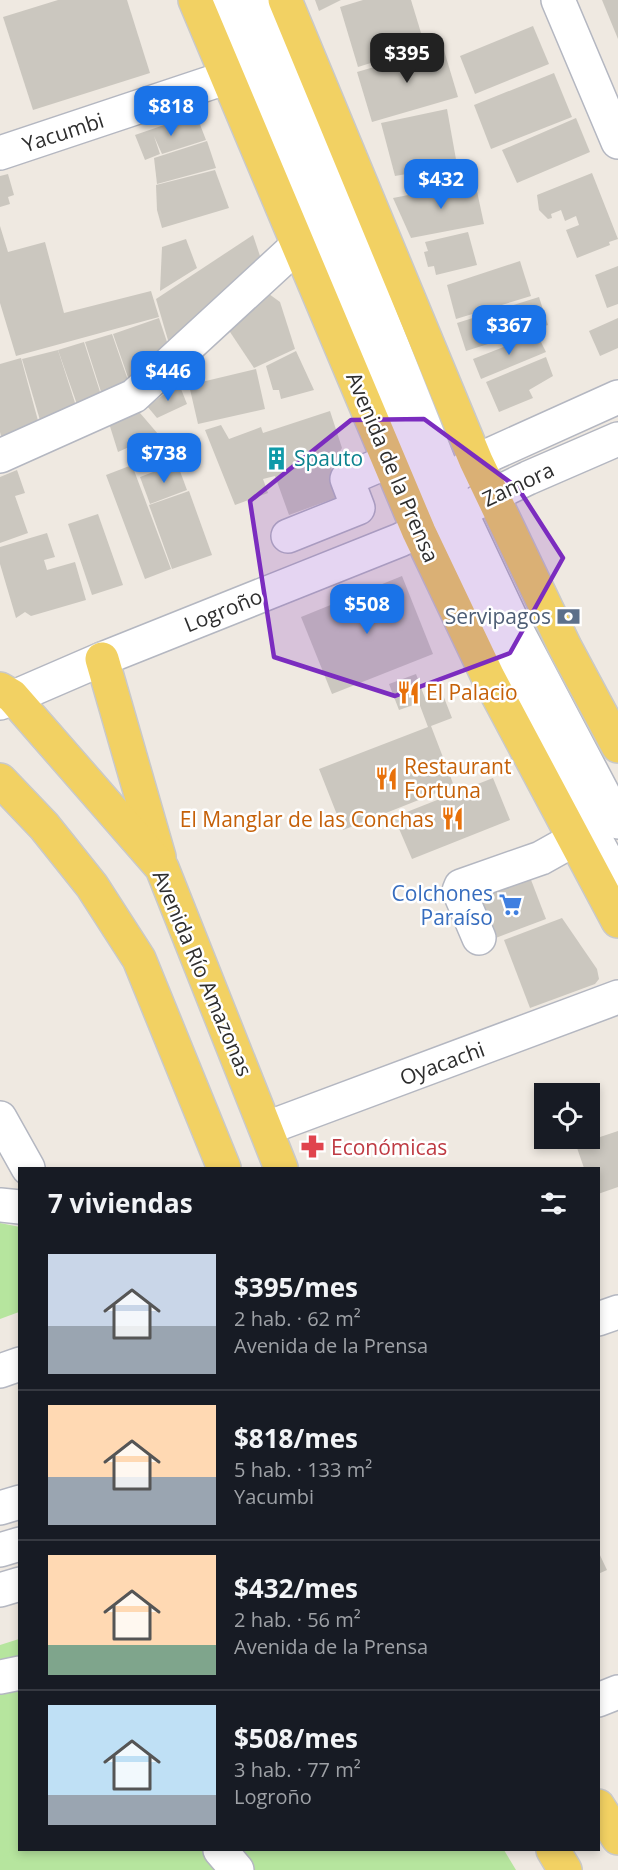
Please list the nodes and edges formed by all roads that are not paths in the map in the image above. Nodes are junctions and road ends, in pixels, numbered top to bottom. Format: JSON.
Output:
{"nodes":[{"id":1,"x":195,"y":0,"type":"edge"},
{"id":2,"x":224,"y":0,"type":"edge"},
{"id":3,"x":255,"y":0,"type":"edge"},
{"id":4,"x":285,"y":0,"type":"edge"},
{"id":5,"x":558,"y":0,"type":"edge"},
{"id":6,"x":228,"y":77,"type":"junction"},
{"id":7,"x":618,"y":142,"type":"edge"},
{"id":8,"x":0,"y":153,"type":"edge"},
{"id":9,"x":298,"y":245,"type":"junction"},
{"id":10,"x":618,"y":397,"type":"edge"},
{"id":11,"x":618,"y":439,"type":"edge"},
{"id":12,"x":0,"y":456,"type":"edge"},
{"id":13,"x":389,"y":461,"type":"junction"},
{"id":14,"x":476,"y":461,"type":"junction"},
{"id":15,"x":493,"y":495,"type":"junction"},
{"id":16,"x":438,"y":510,"type":"junction"},
{"id":17,"x":305,"y":577,"type":"junction"},
{"id":18,"x":102,"y":659,"type":"junction"},
{"id":19,"x":4,"y":696,"type":"edge"},
{"id":20,"x":618,"y":746,"type":"edge"},
{"id":21,"x":0,"y":780,"type":"edge"},
{"id":22,"x":618,"y":822,"type":"edge"},
{"id":23,"x":575,"y":839,"type":"junction"},
{"id":24,"x":162,"y":868,"type":"junction"},
{"id":25,"x":618,"y":881,"type":"edge"},
{"id":26,"x":618,"y":921,"type":"edge"},
{"id":27,"x":479,"y":938,"type":"dead end"},
{"id":28,"x":618,"y":997,"type":"edge"},
{"id":29,"x":0,"y":1118,"type":"edge"},
{"id":30,"x":267,"y":1128,"type":"junction"},
{"id":31,"x":27,"y":1167,"type":"edge"},
{"id":32,"x":224,"y":1167,"type":"edge"},
{"id":33,"x":281,"y":1167,"type":"edge"},
{"id":34,"x":0,"y":1204,"type":"edge"},
{"id":35,"x":18,"y":1207,"type":"edge"},
{"id":36,"x":618,"y":1312,"type":"edge"},
{"id":37,"x":600,"y":1318,"type":"edge"},
{"id":38,"x":18,"y":1365,"type":"edge"},
{"id":39,"x":0,"y":1371,"type":"edge"},
{"id":40,"x":18,"y":1503,"type":"edge"},
{"id":41,"x":0,"y":1508,"type":"edge"},
{"id":42,"x":18,"y":1545,"type":"edge"},
{"id":43,"x":0,"y":1550,"type":"edge"},
{"id":44,"x":18,"y":1585,"type":"edge"},
{"id":45,"x":0,"y":1590,"type":"edge"},
{"id":46,"x":18,"y":1673,"type":"edge"},
{"id":47,"x":0,"y":1677,"type":"edge"},
{"id":48,"x":618,"y":1692,"type":"edge"},
{"id":49,"x":600,"y":1699,"type":"edge"},
{"id":50,"x":600,"y":1809,"type":"edge"},
{"id":51,"x":618,"y":1838,"type":"edge"},
{"id":52,"x":221,"y":1851,"type":"edge"},
{"id":53,"x":554,"y":1851,"type":"edge"},
{"id":54,"x":237,"y":1870,"type":"edge"},
{"id":55,"x":565,"y":1870,"type":"edge"}],
"edges":[{"from":1,"to":6,"type":"main road","name":"Avenida de la Prensa"},
{"from":2,"to":16,"type":"street"},
{"from":3,"to":16,"type":"street"},
{"from":4,"to":14,"type":"main road"},
{"from":5,"to":7,"type":"street"},
{"from":6,"to":8,"type":"street","name":"Yacumbi"},
{"from":6,"to":9,"type":"main road","name":"Avenida de la Prensa"},
{"from":9,"to":12,"type":"street"},
{"from":9,"to":13,"type":"main road","name":"Avenida de la Prensa"},
{"from":10,"to":14,"type":"street","name":"Zamora"},
{"from":11,"to":15,"type":"street","name":"Zamora"},
{"from":13,"to":16,"type":"main road","name":"Avenida de la Prensa"},
{"from":13,"to":17,"type":"street"},
{"from":14,"to":15,"type":"main road"},
{"from":14,"to":16,"type":"street","name":"Zamora"},
{"from":15,"to":16,"type":"street","name":"Zamora"},
{"from":15,"to":20,"type":"main road"},
{"from":16,"to":17,"type":"street","name":"Logroño"},
{"from":16,"to":22,"type":"street"},
{"from":16,"to":23,"type":"main road","name":"Avenida de la Prensa"},
{"from":16,"to":25,"type":"street"},
{"from":17,"to":18,"type":"street","name":"Logroño"},
{"from":18,"to":19,"type":"street","name":"Logroño"},
{"from":18,"to":24,"type":"main road"},
{"from":19,"to":24,"type":"main road","name":"Avenida Río Amazonas"},
{"from":21,"to":32,"type":"main road"},
{"from":23,"to":26,"type":"main road","name":"Avenida de la Prensa"},
{"from":23,"to":27,"type":"street"},
{"from":24,"to":30,"type":"main road","name":"Avenida Río Amazonas"},
{"from":28,"to":30,"type":"street","name":"Oyacachi"},
{"from":29,"to":31,"type":"street"},
{"from":30,"to":33,"type":"main road","name":"Avenida Río Amazonas"},
{"from":34,"to":35,"type":"street"},
{"from":36,"to":37,"type":"street"},
{"from":38,"to":39,"type":"street"},
{"from":40,"to":41,"type":"street"},
{"from":42,"to":43,"type":"street"},
{"from":44,"to":45,"type":"street"},
{"from":46,"to":47,"type":"street"},
{"from":48,"to":49,"type":"street"},
{"from":50,"to":51,"type":"main road"},
{"from":52,"to":54,"type":"street"},
{"from":53,"to":55,"type":"main road"}]}
